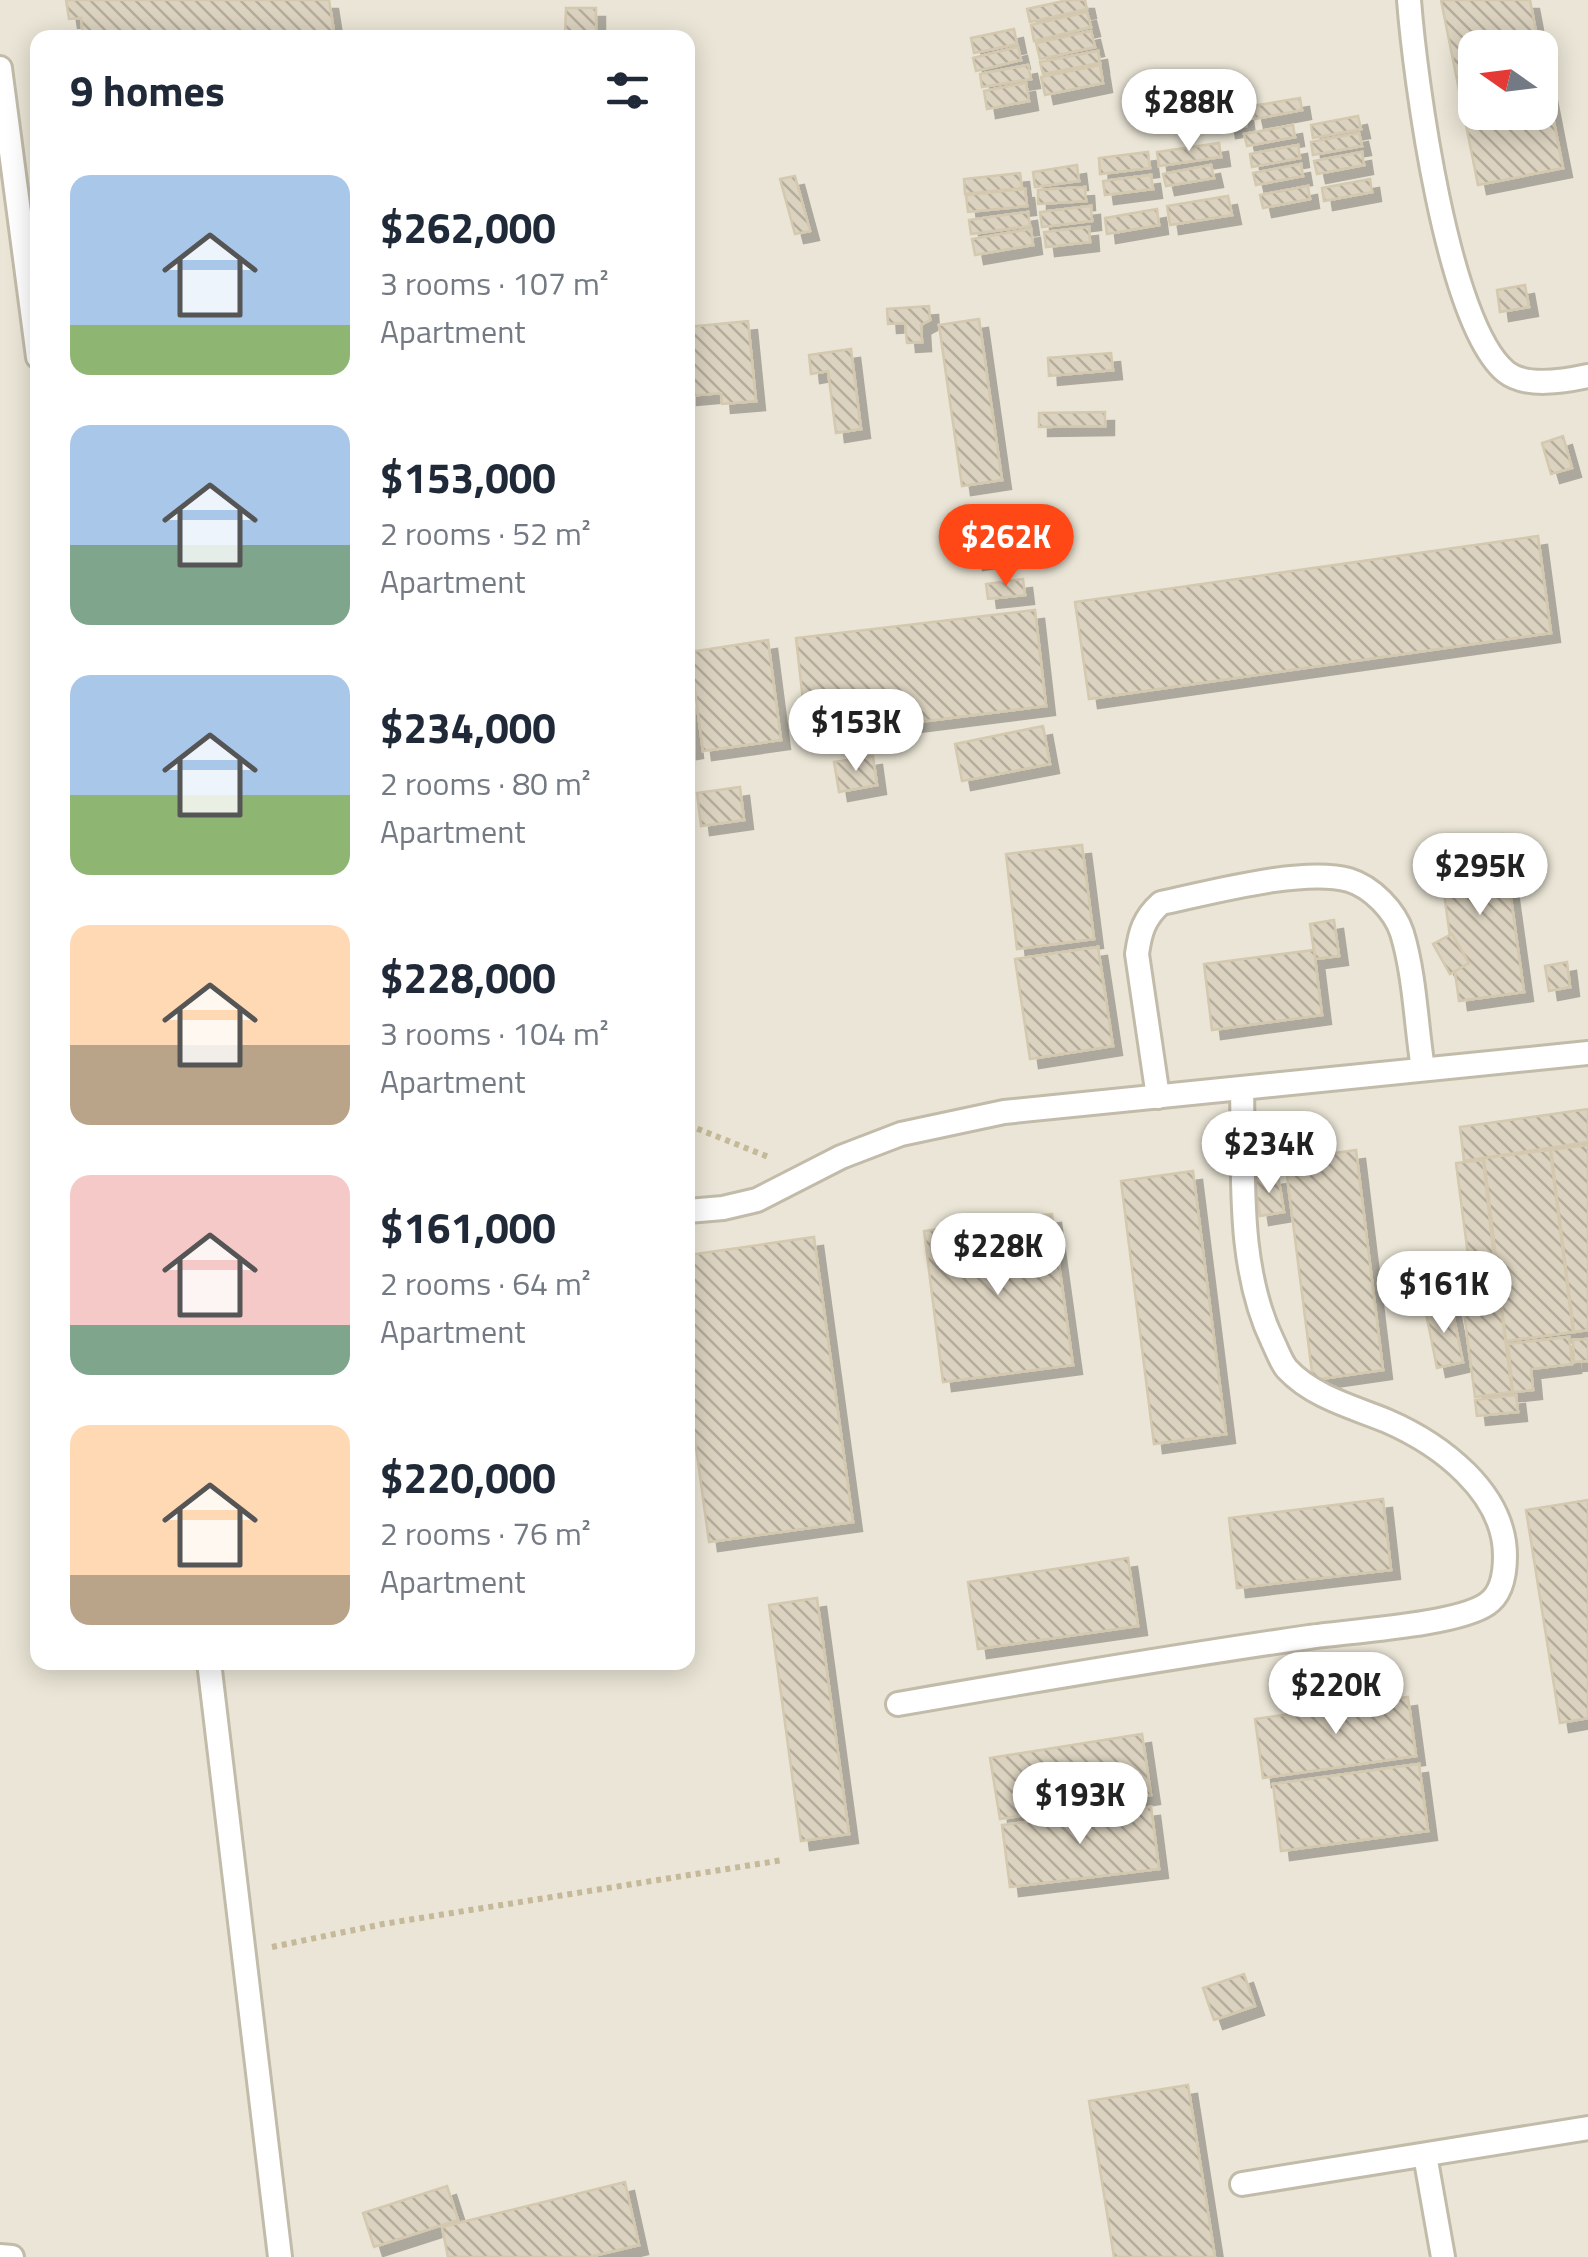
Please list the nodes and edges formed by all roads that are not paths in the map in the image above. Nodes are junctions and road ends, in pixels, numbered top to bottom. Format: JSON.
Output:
{"nodes":[{"id":1,"x":1409,"y":0,"type":"edge"},
{"id":2,"x":0,"y":68,"type":"edge"},
{"id":3,"x":30,"y":296,"type":"edge"},
{"id":4,"x":1588,"y":376,"type":"edge"},
{"id":5,"x":1588,"y":1053,"type":"edge"},
{"id":6,"x":1423,"y":1069,"type":"junction"},
{"id":7,"x":1242,"y":1088,"type":"junction"},
{"id":8,"x":1158,"y":1097,"type":"junction"},
{"id":9,"x":695,"y":1210,"type":"edge"},
{"id":10,"x":210,"y":1670,"type":"edge"},
{"id":11,"x":898,"y":1704,"type":"dead end"},
{"id":12,"x":1588,"y":2128,"type":"edge"},
{"id":13,"x":1425,"y":2155,"type":"junction"},
{"id":14,"x":1242,"y":2184,"type":"dead end"},
{"id":15,"x":0,"y":2256,"type":"edge"},
{"id":16,"x":12,"y":2257,"type":"edge"},
{"id":17,"x":280,"y":2257,"type":"edge"},
{"id":18,"x":1443,"y":2257,"type":"edge"}],
"edges":[{"from":1,"to":4,"type":"lane"},
{"from":2,"to":3,"type":"lane"},
{"from":5,"to":6,"type":"lane"},
{"from":6,"to":7,"type":"lane"},
{"from":6,"to":8,"type":"lane"},
{"from":7,"to":8,"type":"lane"},
{"from":7,"to":11,"type":"lane"},
{"from":8,"to":9,"type":"lane"},
{"from":10,"to":17,"type":"lane"},
{"from":12,"to":13,"type":"lane"},
{"from":13,"to":14,"type":"lane"},
{"from":13,"to":18,"type":"lane"},
{"from":15,"to":16,"type":"lane"}]}
